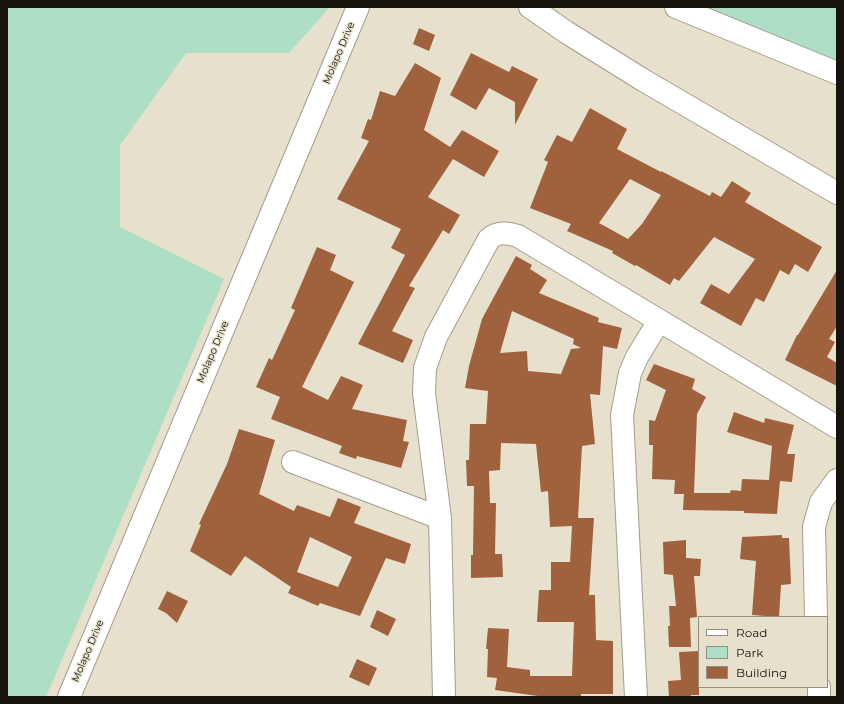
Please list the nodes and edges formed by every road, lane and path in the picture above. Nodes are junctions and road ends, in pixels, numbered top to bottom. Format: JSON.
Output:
{"nodes":[{"id":1,"x":358,"y":7,"type":"edge"},
{"id":2,"x":530,"y":7,"type":"edge"},
{"id":3,"x":676,"y":7,"type":"edge"},
{"id":4,"x":837,"y":73,"type":"edge"},
{"id":5,"x":837,"y":193,"type":"edge"},
{"id":6,"x":659,"y":321,"type":"junction"},
{"id":7,"x":837,"y":427,"type":"edge"},
{"id":8,"x":292,"y":462,"type":"dead end"},
{"id":9,"x":837,"y":480,"type":"edge"},
{"id":10,"x":440,"y":518,"type":"junction"},
{"id":11,"x":816,"y":616,"type":"edge"},
{"id":12,"x":69,"y":697,"type":"edge"},
{"id":13,"x":444,"y":697,"type":"edge"},
{"id":14,"x":636,"y":697,"type":"edge"}],
"edges":[{"from":1,"to":12,"type":"street","name":"Molapo Drive"},
{"from":2,"to":5,"type":"street"},
{"from":3,"to":4,"type":"street"},
{"from":6,"to":7,"type":"street"},
{"from":6,"to":10,"type":"street"},
{"from":6,"to":14,"type":"street"},
{"from":8,"to":10,"type":"street"},
{"from":9,"to":11,"type":"street"},
{"from":10,"to":13,"type":"street"}]}
